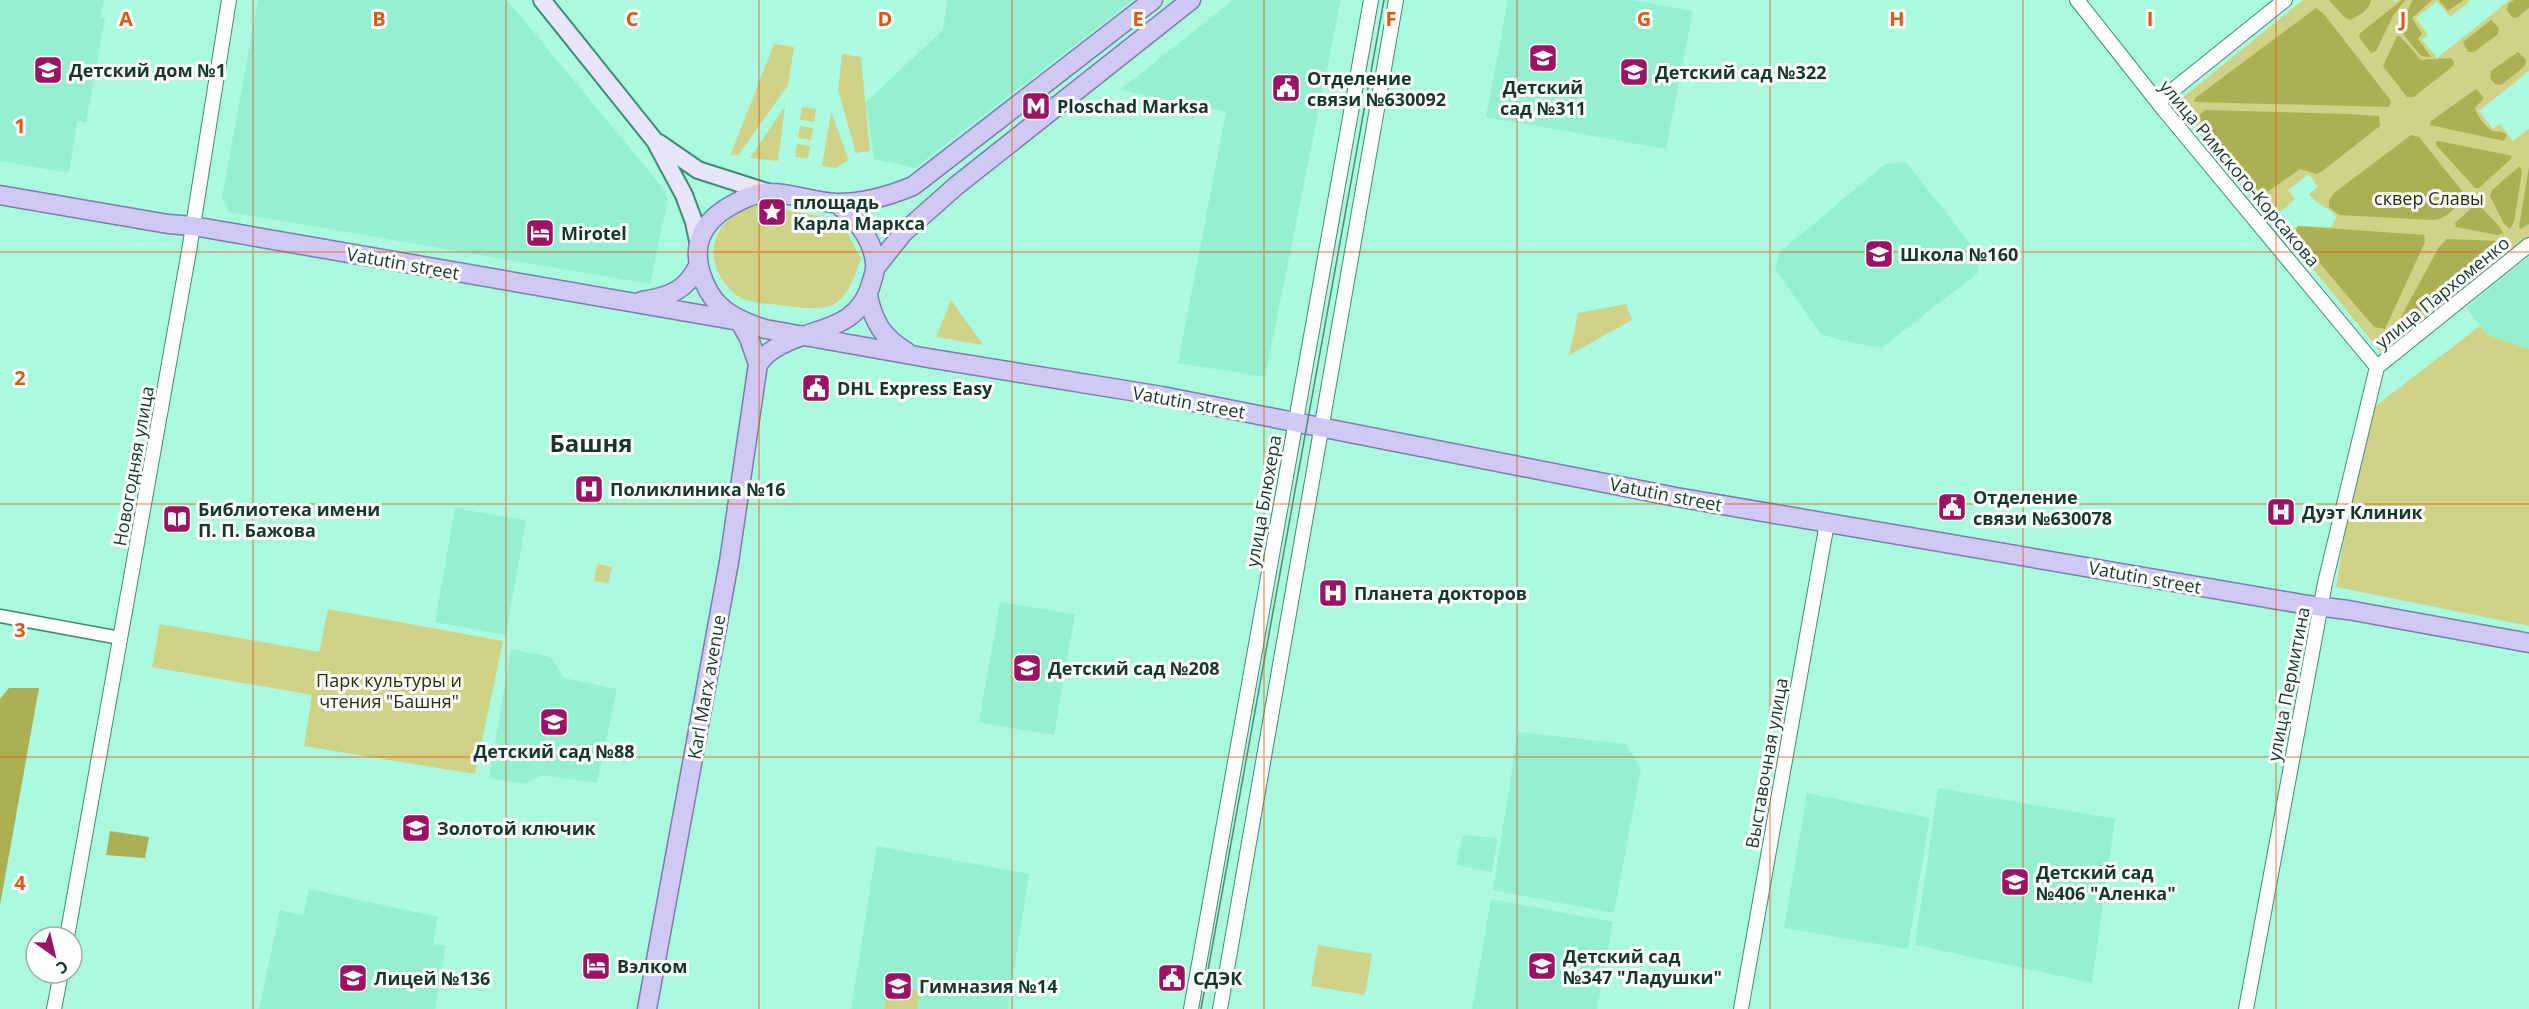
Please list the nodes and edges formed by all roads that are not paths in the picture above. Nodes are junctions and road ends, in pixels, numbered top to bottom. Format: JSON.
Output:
{"nodes":[{"id":1,"x":229,"y":0,"type":"edge"},
{"id":2,"x":542,"y":0,"type":"edge"},
{"id":3,"x":1153,"y":0,"type":"edge"},
{"id":4,"x":1191,"y":0,"type":"edge"},
{"id":5,"x":1371,"y":0,"type":"edge"},
{"id":6,"x":1396,"y":0,"type":"edge"},
{"id":7,"x":2077,"y":0,"type":"edge"},
{"id":8,"x":2286,"y":0,"type":"edge"},
{"id":9,"x":2158,"y":102,"type":"junction"},
{"id":10,"x":655,"y":141,"type":"junction"},
{"id":11,"x":770,"y":193,"type":"junction"},
{"id":12,"x":0,"y":195,"type":"edge"},
{"id":13,"x":836,"y":203,"type":"junction"},
{"id":14,"x":193,"y":226,"type":"junction"},
{"id":15,"x":698,"y":241,"type":"junction"},
{"id":16,"x":2529,"y":245,"type":"edge"},
{"id":17,"x":698,"y":266,"type":"junction"},
{"id":18,"x":876,"y":267,"type":"junction"},
{"id":19,"x":868,"y":296,"type":"junction"},
{"id":20,"x":633,"y":302,"type":"junction"},
{"id":21,"x":740,"y":322,"type":"junction"},
{"id":22,"x":805,"y":336,"type":"junction"},
{"id":23,"x":916,"y":356,"type":"junction"},
{"id":24,"x":758,"y":364,"type":"junction"},
{"id":25,"x":2377,"y":367,"type":"junction"},
{"id":26,"x":1296,"y":421,"type":"junction"},
{"id":27,"x":1323,"y":426,"type":"junction"},
{"id":28,"x":1827,"y":524,"type":"junction"},
{"id":29,"x":2322,"y":607,"type":"junction"},
{"id":30,"x":0,"y":616,"type":"edge"},
{"id":31,"x":120,"y":638,"type":"junction"},
{"id":32,"x":2529,"y":643,"type":"edge"},
{"id":33,"x":69,"y":925,"type":"edge"},
{"id":34,"x":59,"y":985,"type":"edge"},
{"id":35,"x":54,"y":1009,"type":"edge"},
{"id":36,"x":647,"y":1009,"type":"edge"},
{"id":37,"x":1191,"y":1009,"type":"edge"},
{"id":38,"x":1220,"y":1009,"type":"edge"},
{"id":39,"x":1741,"y":1009,"type":"edge"},
{"id":40,"x":2246,"y":1009,"type":"edge"}],
"edges":[{"from":1,"to":14,"type":"street","name":"Новогодняя улица"},
{"from":2,"to":10,"type":"main road"},
{"from":3,"to":13,"type":"main road"},
{"from":4,"to":18,"type":"main road"},
{"from":5,"to":26,"type":"street","name":"улица Блюхера"},
{"from":6,"to":27,"type":"street"},
{"from":7,"to":9,"type":"street","name":"улица Римского-Корсакова"},
{"from":8,"to":9,"type":"street"},
{"from":9,"to":25,"type":"street","name":"улица Римского-Корсакова"},
{"from":10,"to":11,"type":"main road"},
{"from":10,"to":15,"type":"main road"},
{"from":11,"to":13,"type":"main road"},
{"from":11,"to":15,"type":"main road"},
{"from":12,"to":14,"type":"main road","name":"Vatutin street"},
{"from":13,"to":18,"type":"main road"},
{"from":14,"to":20,"type":"main road","name":"Vatutin street"},
{"from":14,"to":31,"type":"street","name":"Новогодняя улица"},
{"from":15,"to":17,"type":"main road"},
{"from":16,"to":25,"type":"street","name":"улица Пархоменко"},
{"from":17,"to":20,"type":"main road"},
{"from":17,"to":21,"type":"main road"},
{"from":18,"to":19,"type":"main road"},
{"from":19,"to":22,"type":"main road"},
{"from":19,"to":23,"type":"main road"},
{"from":20,"to":21,"type":"main road","name":"Vatutin street"},
{"from":21,"to":22,"type":"main road"},
{"from":21,"to":24,"type":"main road"},
{"from":22,"to":23,"type":"main road","name":"Vatutin street"},
{"from":22,"to":24,"type":"main road"},
{"from":23,"to":26,"type":"main road","name":"Vatutin street"},
{"from":24,"to":36,"type":"main road","name":"Karl Marx avenue"},
{"from":25,"to":29,"type":"street","name":"улица Пермитина"},
{"from":26,"to":27,"type":"main road","name":"Vatutin street"},
{"from":26,"to":37,"type":"street","name":"улица Блюхера"},
{"from":27,"to":28,"type":"main road","name":"Vatutin street"},
{"from":27,"to":38,"type":"street"},
{"from":28,"to":29,"type":"main road","name":"Vatutin street"},
{"from":28,"to":39,"type":"street","name":"Выставочная улица"},
{"from":29,"to":32,"type":"main road","name":"Vatutin street"},
{"from":29,"to":40,"type":"street","name":"улица Пермитина"},
{"from":30,"to":31,"type":"street"},
{"from":31,"to":33,"type":"street","name":"Новогодняя улица"},
{"from":34,"to":35,"type":"street"}]}
